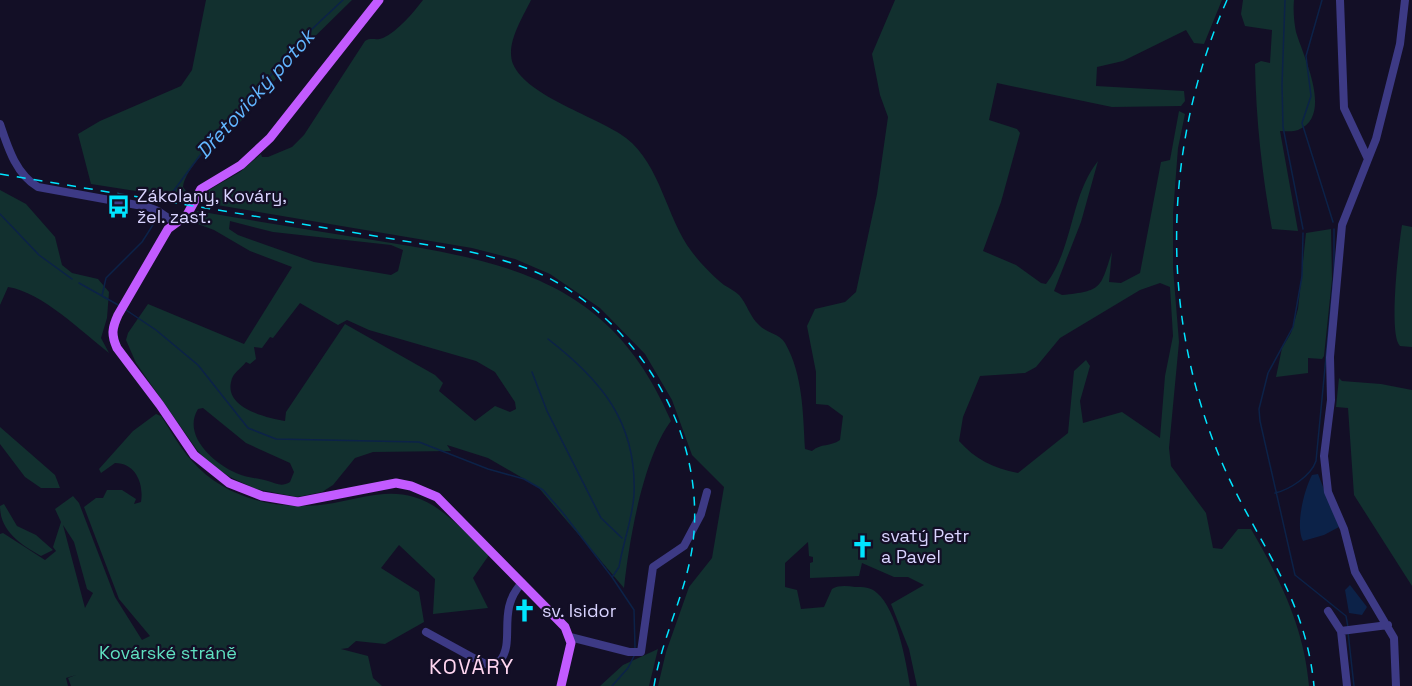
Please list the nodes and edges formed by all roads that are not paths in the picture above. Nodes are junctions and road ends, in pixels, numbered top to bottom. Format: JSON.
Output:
{"nodes":[{"id":1,"x":379,"y":0,"type":"edge"},
{"id":2,"x":1340,"y":0,"type":"edge"},
{"id":3,"x":1406,"y":0,"type":"edge"},
{"id":4,"x":0,"y":124,"type":"edge"},
{"id":5,"x":1368,"y":159,"type":"junction"},
{"id":6,"x":174,"y":222,"type":"junction"},
{"id":7,"x":707,"y":492,"type":"dead end"},
{"id":8,"x":522,"y":583,"type":"junction"},
{"id":9,"x":1328,"y":611,"type":"dead end"},
{"id":10,"x":1388,"y":625,"type":"junction"},
{"id":11,"x":1346,"y":631,"type":"junction"},
{"id":12,"x":426,"y":632,"type":"dead end"},
{"id":13,"x":570,"y":637,"type":"junction"},
{"id":14,"x":561,"y":686,"type":"edge"},
{"id":15,"x":1347,"y":686,"type":"edge"},
{"id":16,"x":1396,"y":686,"type":"edge"}],
"edges":[{"from":1,"to":6,"type":"main road"},
{"from":2,"to":5,"type":"street"},
{"from":3,"to":5,"type":"street"},
{"from":4,"to":6,"type":"street"},
{"from":5,"to":10,"type":"street"},
{"from":6,"to":8,"type":"main road"},
{"from":7,"to":13,"type":"street"},
{"from":8,"to":12,"type":"street"},
{"from":8,"to":13,"type":"main road"},
{"from":9,"to":11,"type":"street"},
{"from":10,"to":11,"type":"street"},
{"from":10,"to":16,"type":"street"},
{"from":11,"to":15,"type":"street"},
{"from":13,"to":14,"type":"main road"}]}
